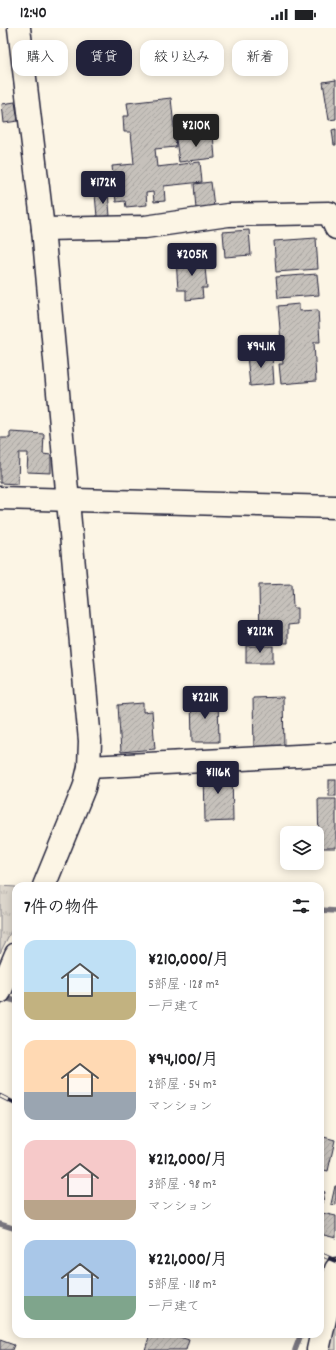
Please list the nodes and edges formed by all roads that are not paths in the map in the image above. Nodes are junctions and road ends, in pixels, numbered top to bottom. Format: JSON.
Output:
{"nodes":[{"id":1,"x":19,"y":28,"type":"edge"},
{"id":2,"x":336,"y":228,"type":"edge"},
{"id":3,"x":43,"y":229,"type":"junction"},
{"id":4,"x":0,"y":498,"type":"edge"},
{"id":5,"x":68,"y":501,"type":"junction"},
{"id":6,"x":336,"y":507,"type":"edge"},
{"id":7,"x":336,"y":754,"type":"edge"},
{"id":8,"x":89,"y":766,"type":"junction"},
{"id":9,"x":46,"y":882,"type":"edge"},
{"id":10,"x":12,"y":964,"type":"edge"},
{"id":11,"x":0,"y":992,"type":"edge"},
{"id":12,"x":336,"y":1269,"type":"edge"},
{"id":13,"x":324,"y":1323,"type":"edge"},
{"id":14,"x":321,"y":1338,"type":"edge"},
{"id":15,"x":318,"y":1350,"type":"edge"}],
"edges":[{"from":1,"to":3,"type":"street"},
{"from":2,"to":3,"type":"street"},
{"from":3,"to":5,"type":"street"},
{"from":4,"to":5,"type":"street"},
{"from":5,"to":6,"type":"street"},
{"from":5,"to":8,"type":"street"},
{"from":7,"to":8,"type":"street"},
{"from":8,"to":9,"type":"street"},
{"from":10,"to":11,"type":"street"},
{"from":12,"to":13,"type":"street"},
{"from":14,"to":15,"type":"street"}]}
